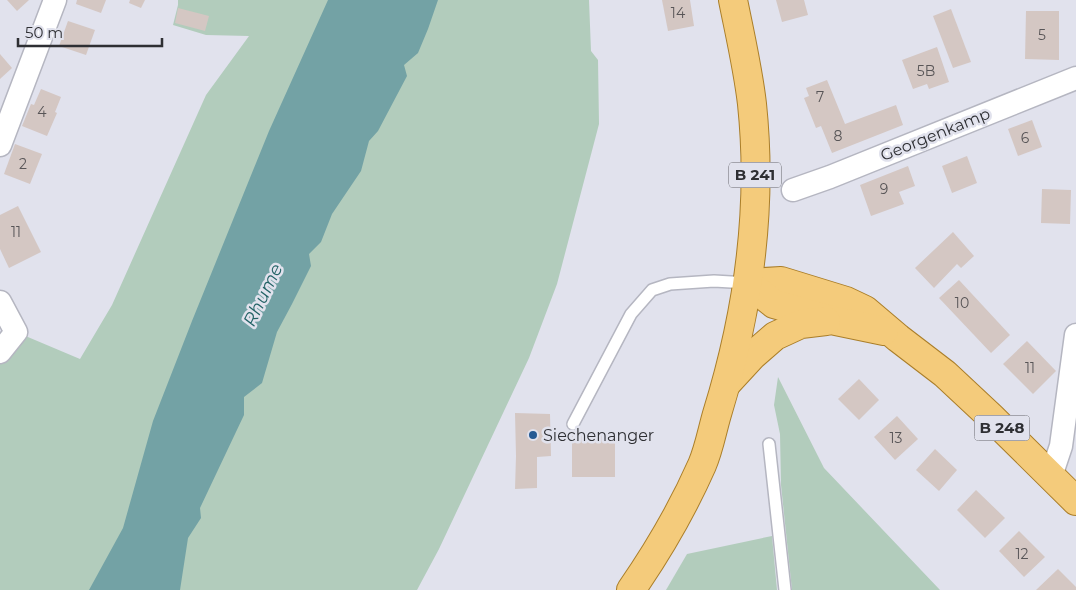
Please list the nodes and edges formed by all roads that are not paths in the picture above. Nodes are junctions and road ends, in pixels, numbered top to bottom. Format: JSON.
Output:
{"nodes":[{"id":1,"x":55,"y":0,"type":"edge"},
{"id":2,"x":733,"y":0,"type":"edge"},
{"id":3,"x":1076,"y":78,"type":"edge"},
{"id":4,"x":0,"y":145,"type":"edge"},
{"id":5,"x":793,"y":190,"type":"dead end"},
{"id":6,"x":748,"y":284,"type":"junction"},
{"id":7,"x":0,"y":302,"type":"edge"},
{"id":8,"x":832,"y":320,"type":"junction"},
{"id":9,"x":891,"y":332,"type":"junction"},
{"id":10,"x":1076,"y":335,"type":"edge"},
{"id":11,"x":0,"y":352,"type":"edge"},
{"id":12,"x":727,"y":383,"type":"junction"},
{"id":13,"x":573,"y":424,"type":"dead end"},
{"id":14,"x":769,"y":444,"type":"dead end"},
{"id":15,"x":1051,"y":476,"type":"junction"},
{"id":16,"x":1076,"y":501,"type":"edge"},
{"id":17,"x":631,"y":590,"type":"edge"},
{"id":18,"x":785,"y":590,"type":"edge"}],
"edges":[{"from":1,"to":4,"type":"street"},
{"from":2,"to":6,"type":"main road","number":"B 241"},
{"from":3,"to":5,"type":"street","name":"Georgenkamp"},
{"from":6,"to":8,"type":"main road","number":"B 248"},
{"from":6,"to":9,"type":"main road","number":"B 248"},
{"from":6,"to":12,"type":"main road","number":"B 241"},
{"from":6,"to":13,"type":"lane"},
{"from":7,"to":11,"type":"street"},
{"from":8,"to":9,"type":"main road","number":"B 248"},
{"from":8,"to":12,"type":"main road"},
{"from":9,"to":15,"type":"main road","number":"B 248"},
{"from":10,"to":15,"type":"street"},
{"from":12,"to":17,"type":"main road","number":"B 241"},
{"from":14,"to":18,"type":"lane"},
{"from":15,"to":16,"type":"main road","number":"B 248"}]}
